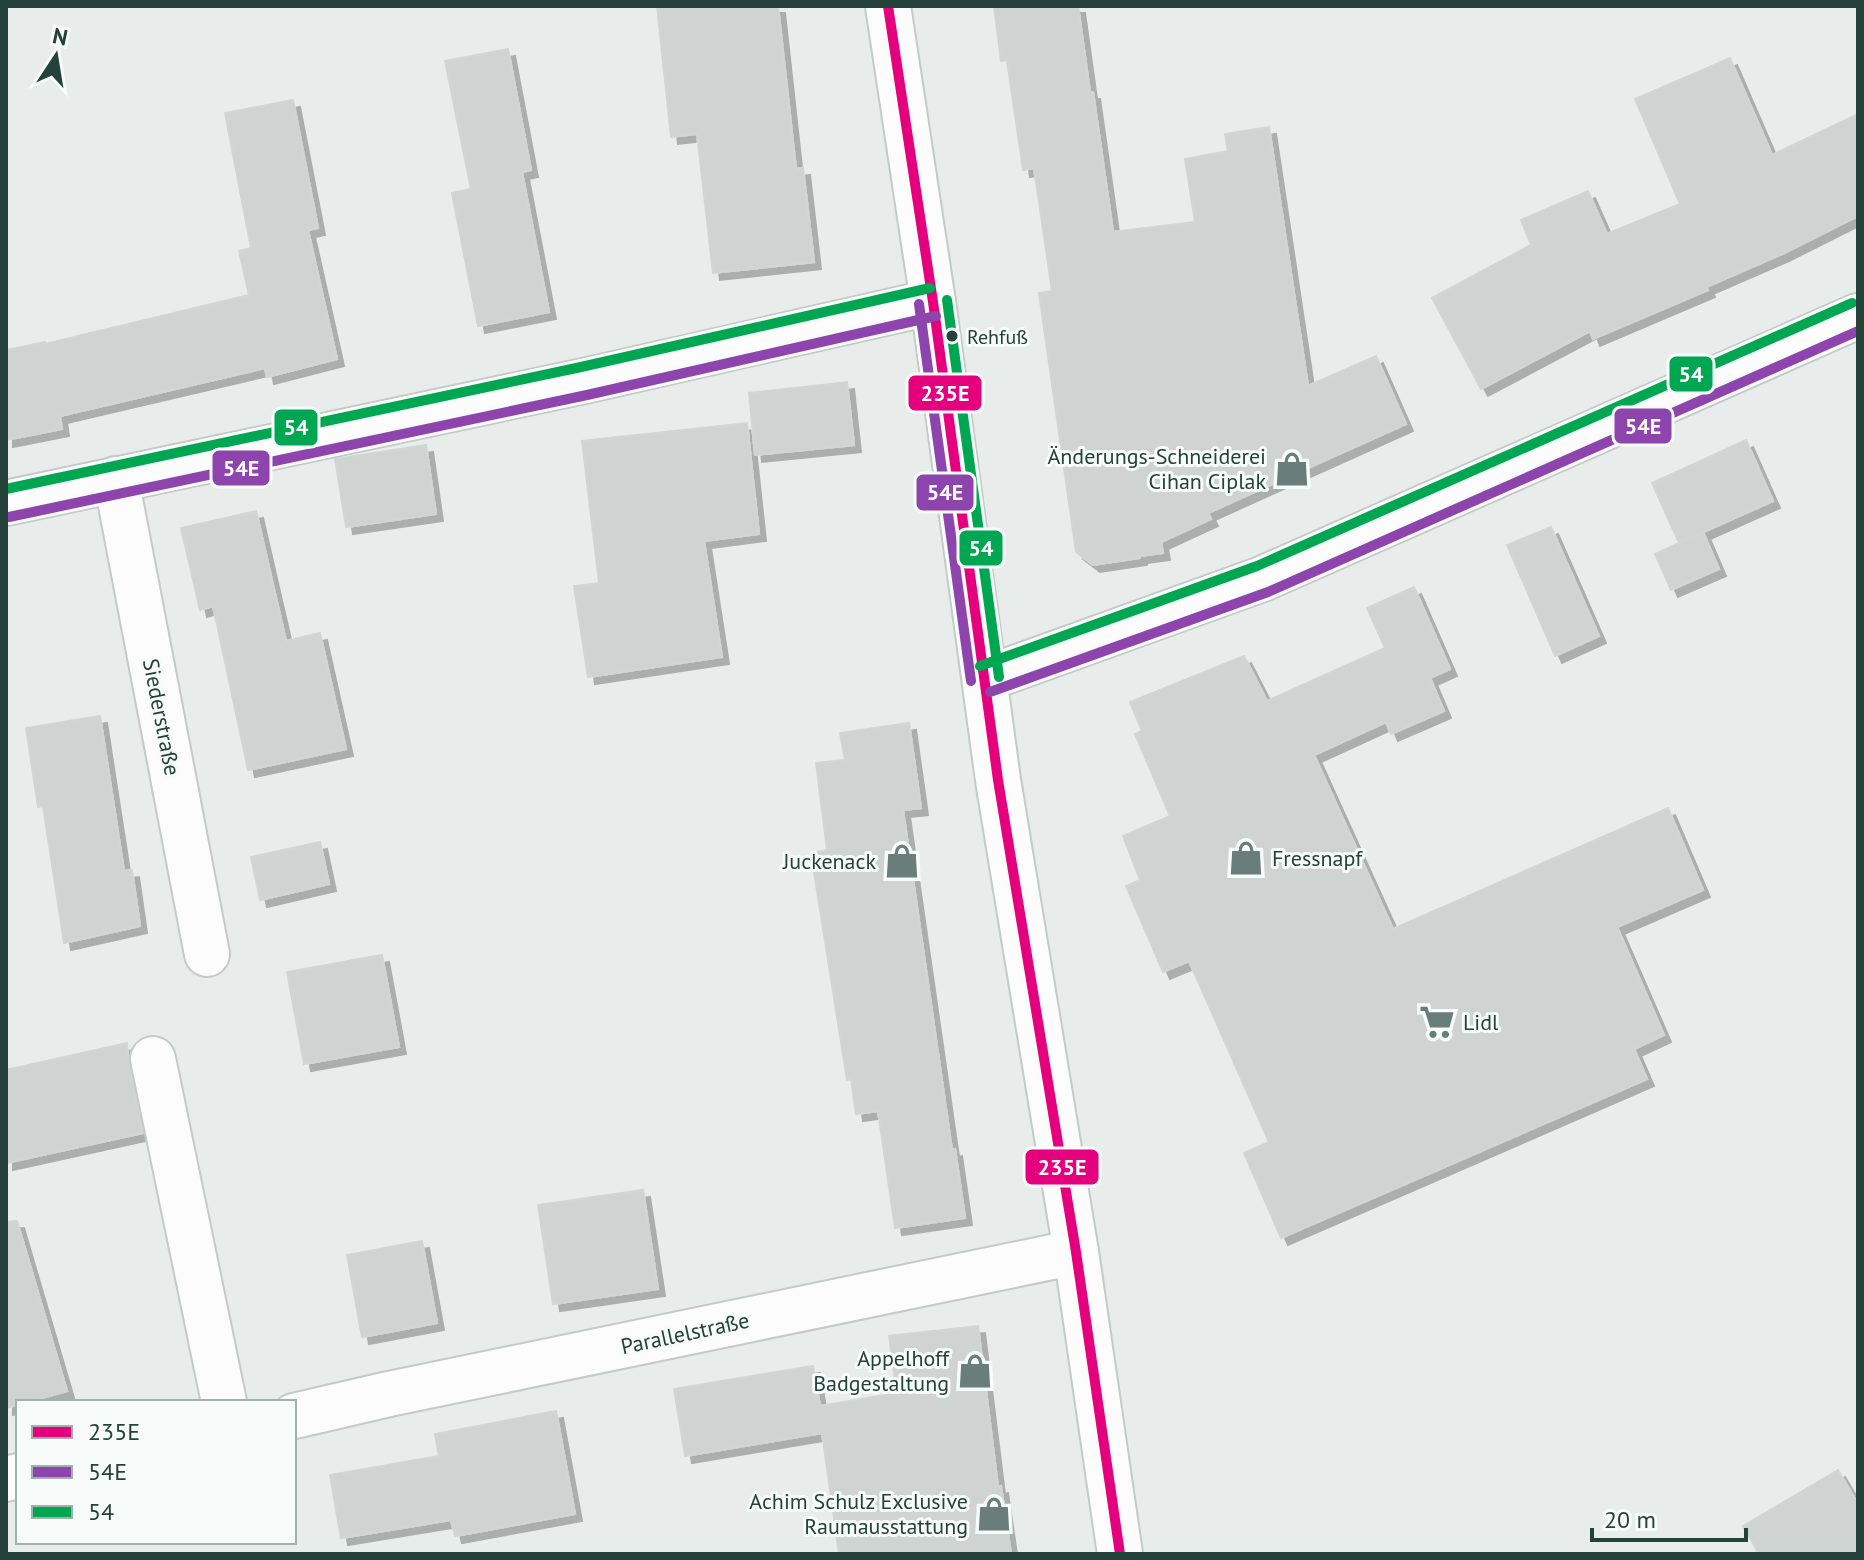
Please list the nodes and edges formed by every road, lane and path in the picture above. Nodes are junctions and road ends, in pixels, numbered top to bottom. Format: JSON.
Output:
{"nodes":[{"id":1,"x":888,"y":6,"type":"edge"},
{"id":2,"x":933,"y":302,"type":"junction"},
{"id":3,"x":1858,"y":316,"type":"edge"},
{"id":4,"x":116,"y":479,"type":"junction"},
{"id":5,"x":6,"y":503,"type":"edge"},
{"id":6,"x":985,"y":679,"type":"junction"},
{"id":7,"x":207,"y":954,"type":"dead end"},
{"id":8,"x":153,"y":1059,"type":"dead end"},
{"id":9,"x":1076,"y":1252,"type":"junction"},
{"id":10,"x":224,"y":1400,"type":"edge"},
{"id":11,"x":296,"y":1416,"type":"edge"},
{"id":12,"x":1120,"y":1554,"type":"edge"}],
"edges":[{"from":1,"to":2,"type":"street"},
{"from":2,"to":4,"type":"street"},
{"from":2,"to":6,"type":"street"},
{"from":3,"to":6,"type":"street"},
{"from":4,"to":5,"type":"street"},
{"from":4,"to":7,"type":"street","name":"Siederstraße"},
{"from":6,"to":9,"type":"street"},
{"from":8,"to":10,"type":"street"},
{"from":9,"to":11,"type":"street","name":"Parallelstraße"},
{"from":9,"to":12,"type":"street"}]}
